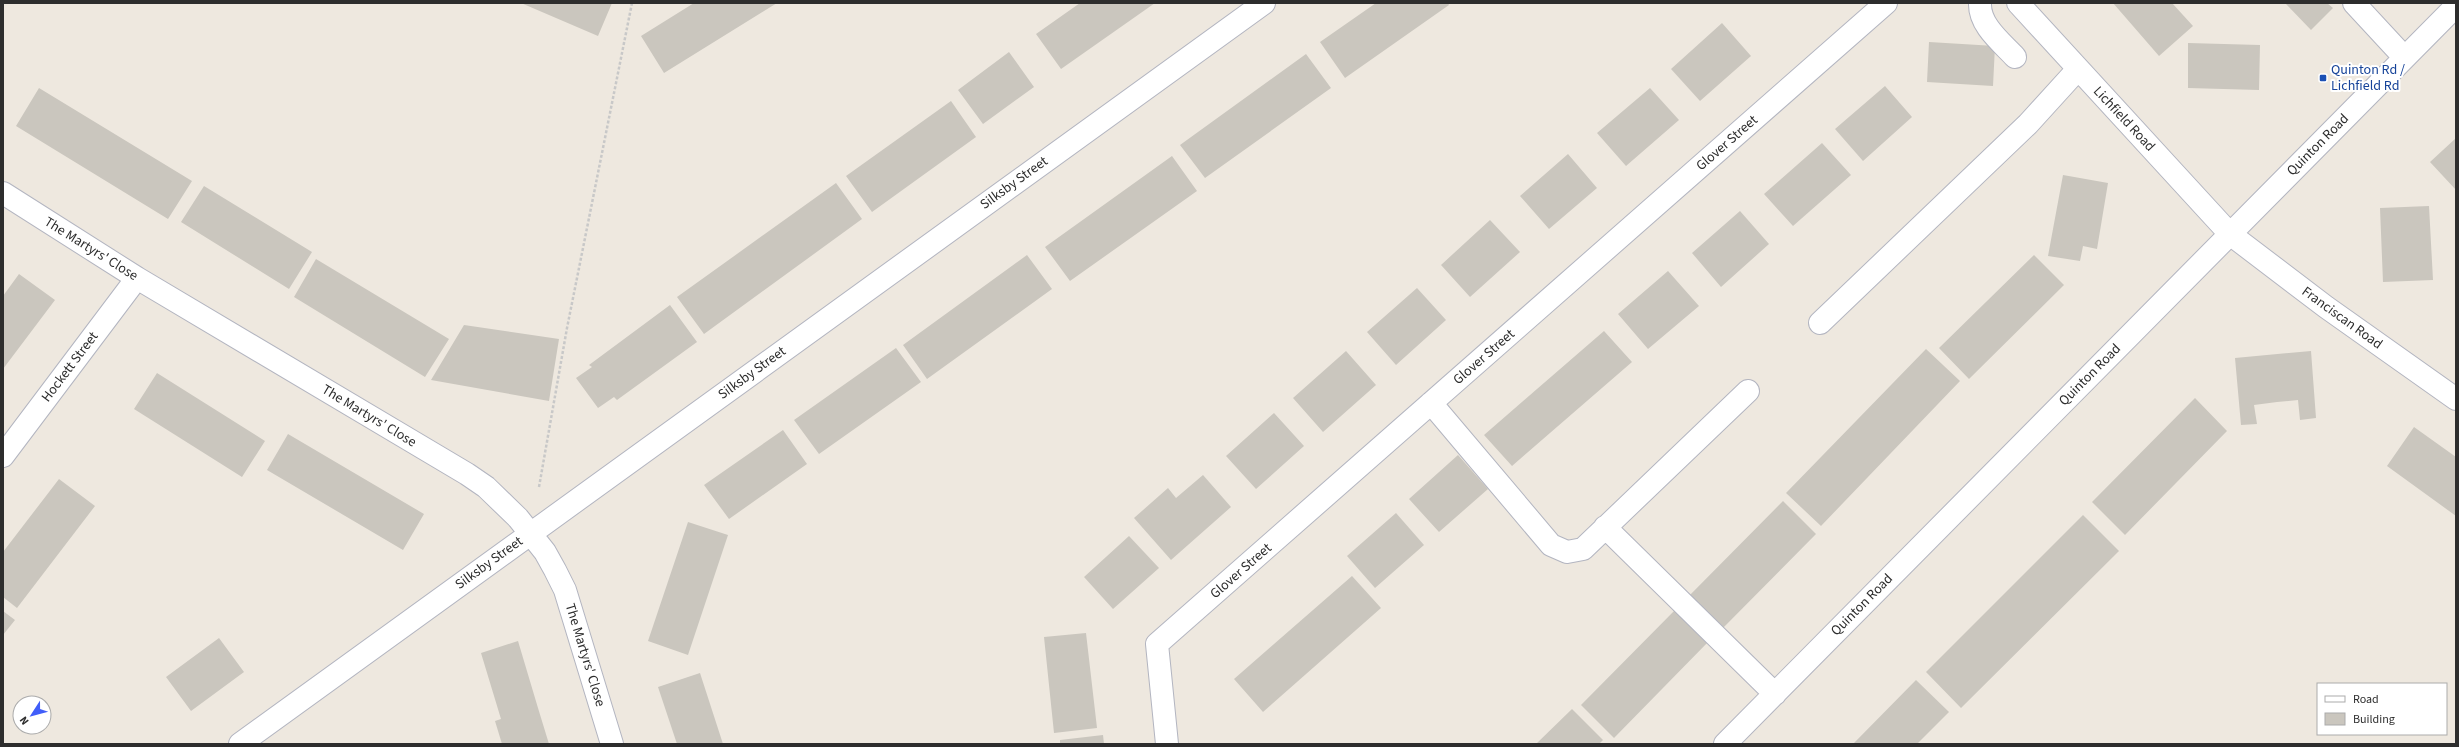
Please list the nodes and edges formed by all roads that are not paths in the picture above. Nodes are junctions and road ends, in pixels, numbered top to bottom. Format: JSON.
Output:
{"nodes":[{"id":1,"x":1264,"y":3,"type":"edge"},
{"id":2,"x":1886,"y":3,"type":"edge"},
{"id":3,"x":1980,"y":3,"type":"edge"},
{"id":4,"x":2018,"y":3,"type":"edge"},
{"id":5,"x":2354,"y":3,"type":"edge"},
{"id":6,"x":2456,"y":6,"type":"edge"},
{"id":7,"x":2015,"y":57,"type":"dead end"},
{"id":8,"x":2404,"y":57,"type":"junction"},
{"id":9,"x":2078,"y":70,"type":"junction"},
{"id":10,"x":3,"y":193,"type":"edge"},
{"id":11,"x":2230,"y":234,"type":"junction"},
{"id":12,"x":137,"y":278,"type":"junction"},
{"id":13,"x":1820,"y":323,"type":"dead end"},
{"id":14,"x":1748,"y":391,"type":"dead end"},
{"id":15,"x":2456,"y":399,"type":"edge"},
{"id":16,"x":1431,"y":403,"type":"junction"},
{"id":17,"x":3,"y":456,"type":"edge"},
{"id":18,"x":1605,"y":527,"type":"junction"},
{"id":19,"x":530,"y":533,"type":"junction"},
{"id":20,"x":1775,"y":694,"type":"junction"},
{"id":21,"x":240,"y":744,"type":"edge"},
{"id":22,"x":612,"y":744,"type":"edge"},
{"id":23,"x":1167,"y":744,"type":"edge"},
{"id":24,"x":1724,"y":744,"type":"edge"}],
"edges":[{"from":1,"to":19,"type":"street","name":"Silksby Street"},
{"from":2,"to":16,"type":"street","name":"Glover Street"},
{"from":3,"to":7,"type":"street"},
{"from":4,"to":9,"type":"street","name":"Lichfield Road"},
{"from":5,"to":8,"type":"street"},
{"from":6,"to":8,"type":"street","name":"Quinton Road"},
{"from":8,"to":11,"type":"street","name":"Quinton Road"},
{"from":9,"to":11,"type":"street","name":"Lichfield Road"},
{"from":9,"to":13,"type":"street"},
{"from":10,"to":12,"type":"street","name":"The Martyrs' Close"},
{"from":11,"to":15,"type":"street","name":"Franciscan Road"},
{"from":11,"to":20,"type":"street","name":"Quinton Road"},
{"from":12,"to":17,"type":"street","name":"Hockett Street"},
{"from":12,"to":19,"type":"street","name":"The Martyrs' Close"},
{"from":14,"to":18,"type":"street"},
{"from":16,"to":18,"type":"street"},
{"from":16,"to":23,"type":"street","name":"Glover Street"},
{"from":18,"to":20,"type":"street"},
{"from":19,"to":21,"type":"street","name":"Silksby Street"},
{"from":19,"to":22,"type":"street","name":"The Martyrs' Close"},
{"from":20,"to":24,"type":"street","name":"Quinton Road"}]}
